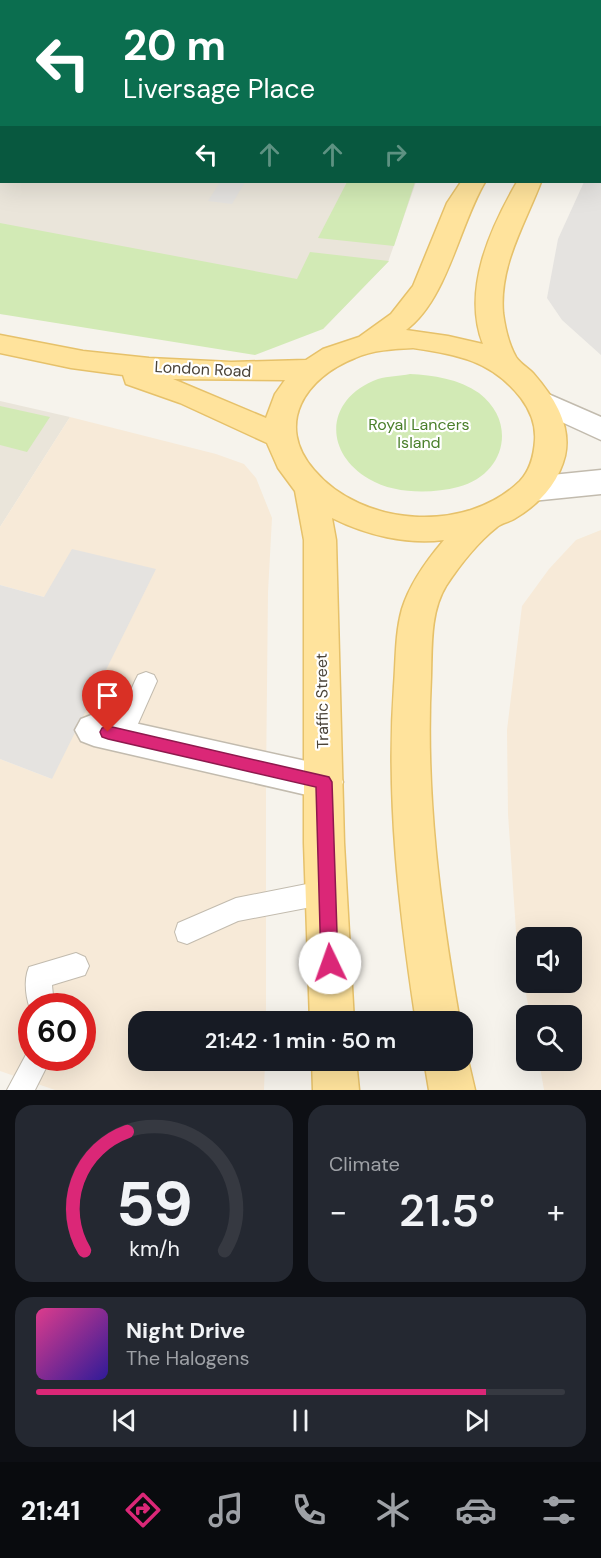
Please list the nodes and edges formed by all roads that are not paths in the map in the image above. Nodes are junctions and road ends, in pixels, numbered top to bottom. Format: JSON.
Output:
{"nodes":[{"id":1,"x":472,"y":183,"type":"edge"},
{"id":2,"x":528,"y":183,"type":"edge"},
{"id":3,"x":369,"y":343,"type":"junction"},
{"id":4,"x":0,"y":344,"type":"edge"},
{"id":5,"x":95,"y":362,"type":"junction"},
{"id":6,"x":505,"y":365,"type":"junction"},
{"id":7,"x":312,"y":369,"type":"junction"},
{"id":8,"x":539,"y":400,"type":"junction"},
{"id":9,"x":601,"y":429,"type":"edge"},
{"id":10,"x":281,"y":437,"type":"junction"},
{"id":11,"x":601,"y":482,"type":"edge"},
{"id":12,"x":532,"y":489,"type":"junction"},
{"id":13,"x":311,"y":490,"type":"junction"},
{"id":14,"x":485,"y":519,"type":"junction"},
{"id":15,"x":146,"y":681,"type":"dead end"},
{"id":16,"x":108,"y":732,"type":"joint"},
{"id":17,"x":324,"y":782,"type":"junction"},
{"id":18,"x":327,"y":892,"type":"junction"},
{"id":19,"x":188,"y":932,"type":"dead end"},
{"id":20,"x":76,"y":966,"type":"dead end"},
{"id":21,"x":40,"y":993,"type":"edge"},
{"id":22,"x":332,"y":1011,"type":"edge"},
{"id":23,"x":436,"y":1011,"type":"edge"},
{"id":24,"x":31,"y":1071,"type":"edge"},
{"id":25,"x":335,"y":1071,"type":"edge"},
{"id":26,"x":448,"y":1071,"type":"edge"},
{"id":27,"x":20,"y":1090,"type":"edge"},
{"id":28,"x":336,"y":1090,"type":"edge"},
{"id":29,"x":452,"y":1090,"type":"edge"}],
"edges":[{"from":1,"to":3,"type":"main road"},
{"from":2,"to":6,"type":"main road"},
{"from":3,"to":6,"type":"main road"},
{"from":3,"to":7,"type":"main road"},
{"from":4,"to":5,"type":"main road","name":"London Road"},
{"from":5,"to":7,"type":"main road","name":"London Road"},
{"from":5,"to":10,"type":"main road","name":"London Road"},
{"from":6,"to":8,"type":"main road"},
{"from":7,"to":10,"type":"main road"},
{"from":8,"to":9,"type":"street"},
{"from":8,"to":12,"type":"main road"},
{"from":10,"to":13,"type":"main road"},
{"from":11,"to":12,"type":"street"},
{"from":12,"to":14,"type":"main road"},
{"from":13,"to":14,"type":"main road"},
{"from":13,"to":17,"type":"main road","name":"Traffic Street"},
{"from":14,"to":23,"type":"main road"},
{"from":15,"to":16,"type":"lane"},
{"from":16,"to":17,"type":"street"},
{"from":17,"to":18,"type":"main road","name":"Traffic Street"},
{"from":18,"to":19,"type":"lane"},
{"from":18,"to":22,"type":"main road","name":"Traffic Street"},
{"from":20,"to":21,"type":"lane"},
{"from":24,"to":27,"type":"lane"},
{"from":25,"to":28,"type":"main road"},
{"from":26,"to":29,"type":"main road"}]}
